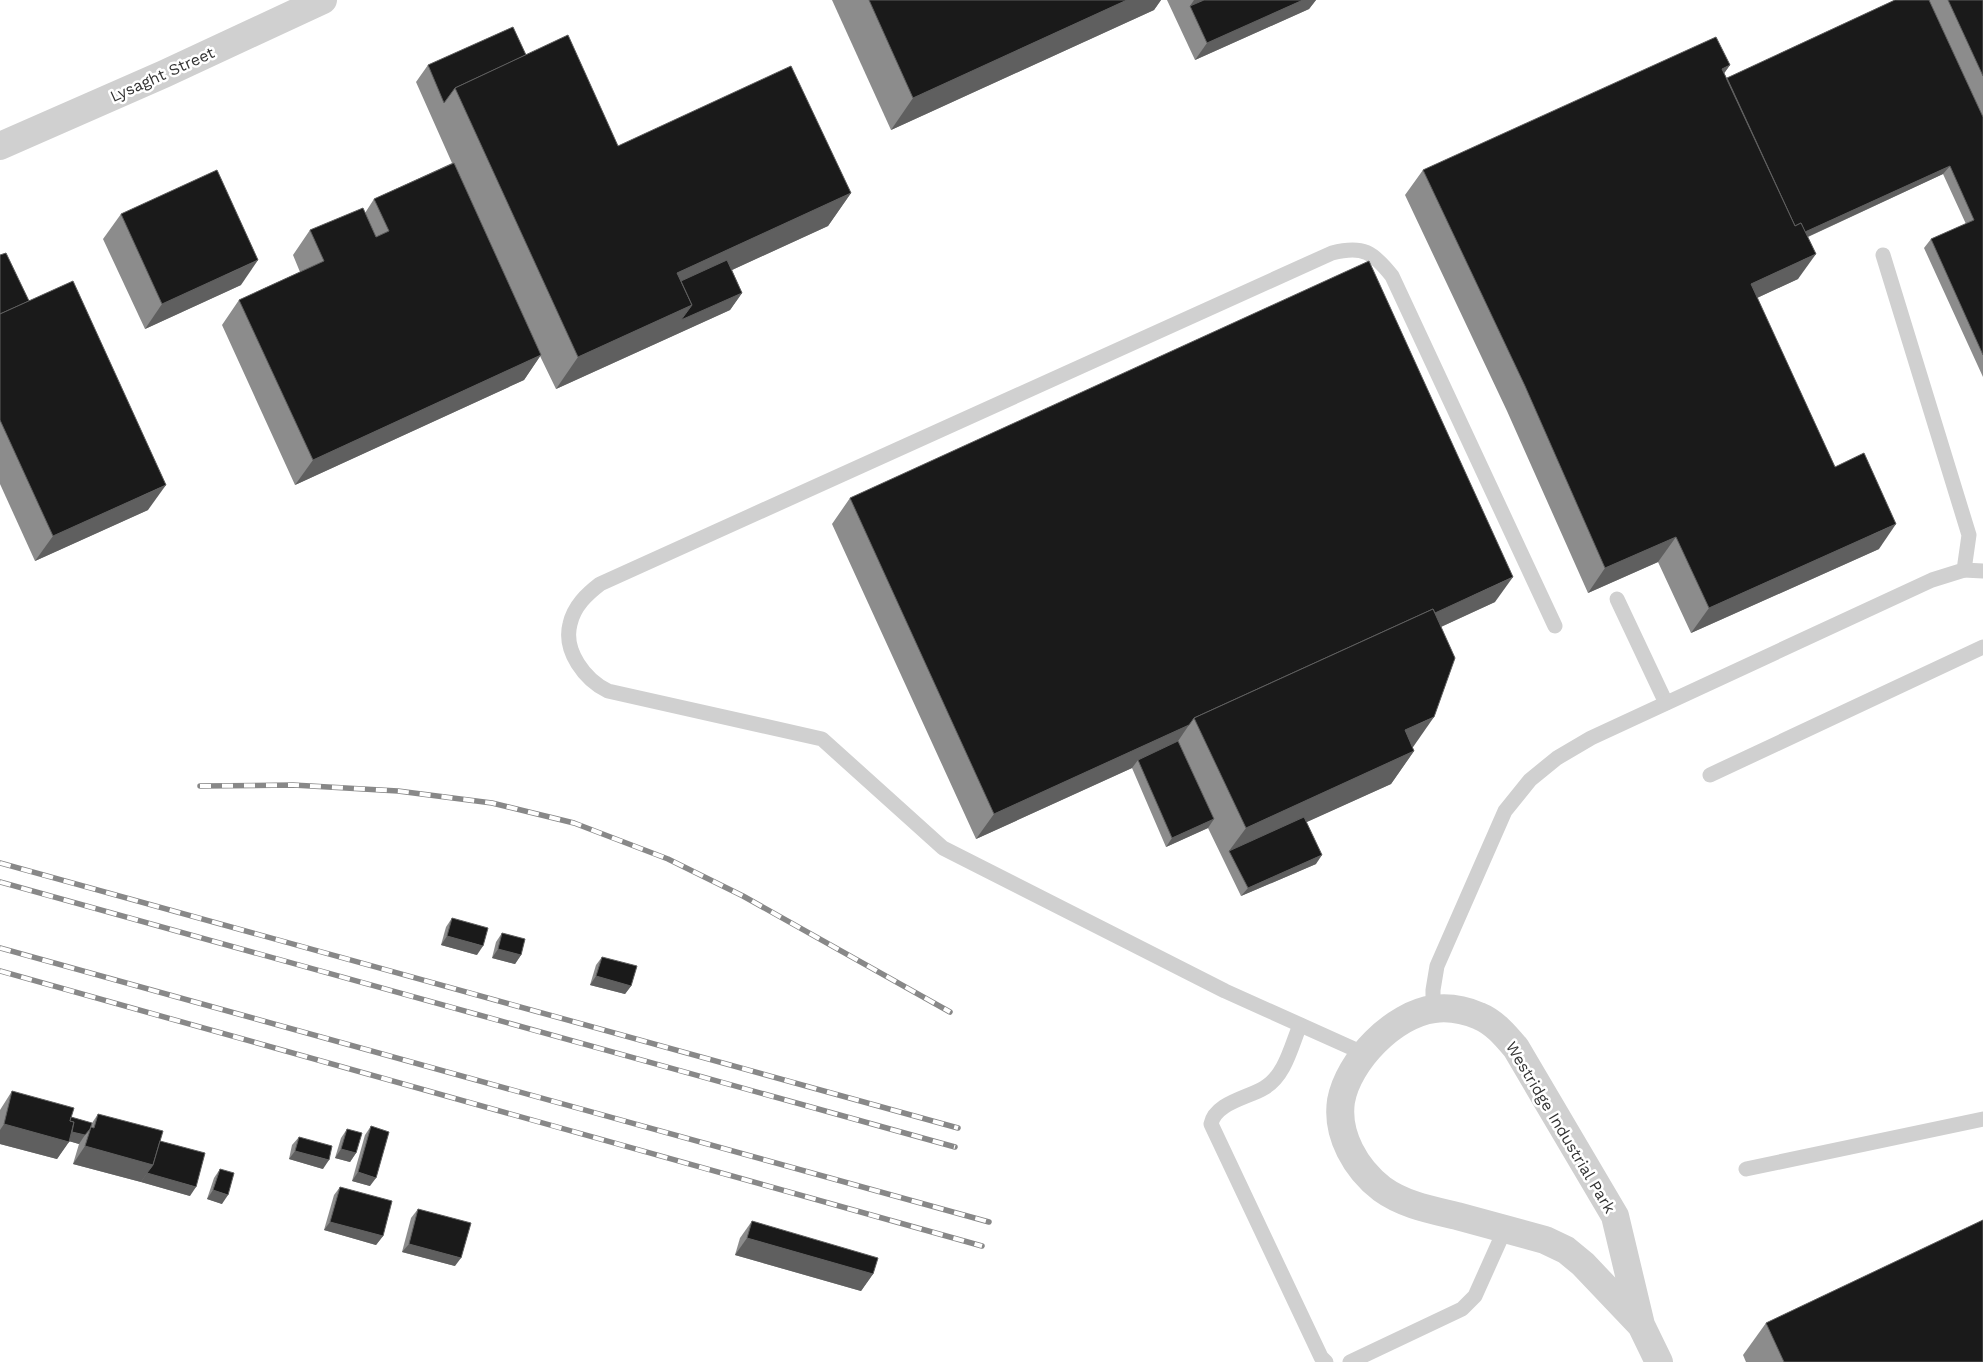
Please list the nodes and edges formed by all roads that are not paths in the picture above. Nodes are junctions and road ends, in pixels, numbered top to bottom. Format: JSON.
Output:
{"nodes":[{"id":1,"x":323,"y":0,"type":"edge"},
{"id":2,"x":0,"y":146,"type":"edge"},
{"id":3,"x":1883,"y":255,"type":"dead end"},
{"id":4,"x":1964,"y":570,"type":"junction"},
{"id":5,"x":1983,"y":571,"type":"edge"},
{"id":6,"x":1617,"y":599,"type":"dead end"},
{"id":7,"x":1555,"y":626,"type":"dead end"},
{"id":8,"x":1983,"y":647,"type":"edge"},
{"id":9,"x":1666,"y":703,"type":"junction"},
{"id":10,"x":1710,"y":775,"type":"dead end"},
{"id":11,"x":1433,"y":1009,"type":"junction"},
{"id":12,"x":1300,"y":1025,"type":"junction"},
{"id":13,"x":1363,"y":1054,"type":"junction"},
{"id":14,"x":1983,"y":1119,"type":"edge"},
{"id":15,"x":1746,"y":1169,"type":"dead end"},
{"id":16,"x":1506,"y":1229,"type":"junction"},
{"id":17,"x":1641,"y":1326,"type":"junction"},
{"id":18,"x":1326,"y":1362,"type":"edge"},
{"id":19,"x":1350,"y":1362,"type":"edge"},
{"id":20,"x":1659,"y":1362,"type":"edge"}],
"edges":[{"from":1,"to":2,"type":"street","name":"Lysaght Street"},
{"from":3,"to":4,"type":"lane"},
{"from":4,"to":5,"type":"lane"},
{"from":4,"to":9,"type":"lane"},
{"from":6,"to":9,"type":"lane"},
{"from":7,"to":12,"type":"lane"},
{"from":8,"to":10,"type":"lane"},
{"from":9,"to":11,"type":"lane"},
{"from":11,"to":13,"type":"street","name":"Westridge Industrial Park"},
{"from":11,"to":17,"type":"street","name":"Westridge Industrial Park"},
{"from":12,"to":13,"type":"lane"},
{"from":12,"to":18,"type":"lane"},
{"from":13,"to":16,"type":"street","name":"Westridge Industrial Park"},
{"from":14,"to":15,"type":"lane"},
{"from":16,"to":17,"type":"street","name":"Westridge Industrial Park"},
{"from":16,"to":19,"type":"lane"},
{"from":17,"to":20,"type":"street","name":"Westridge Industrial Park"}]}
